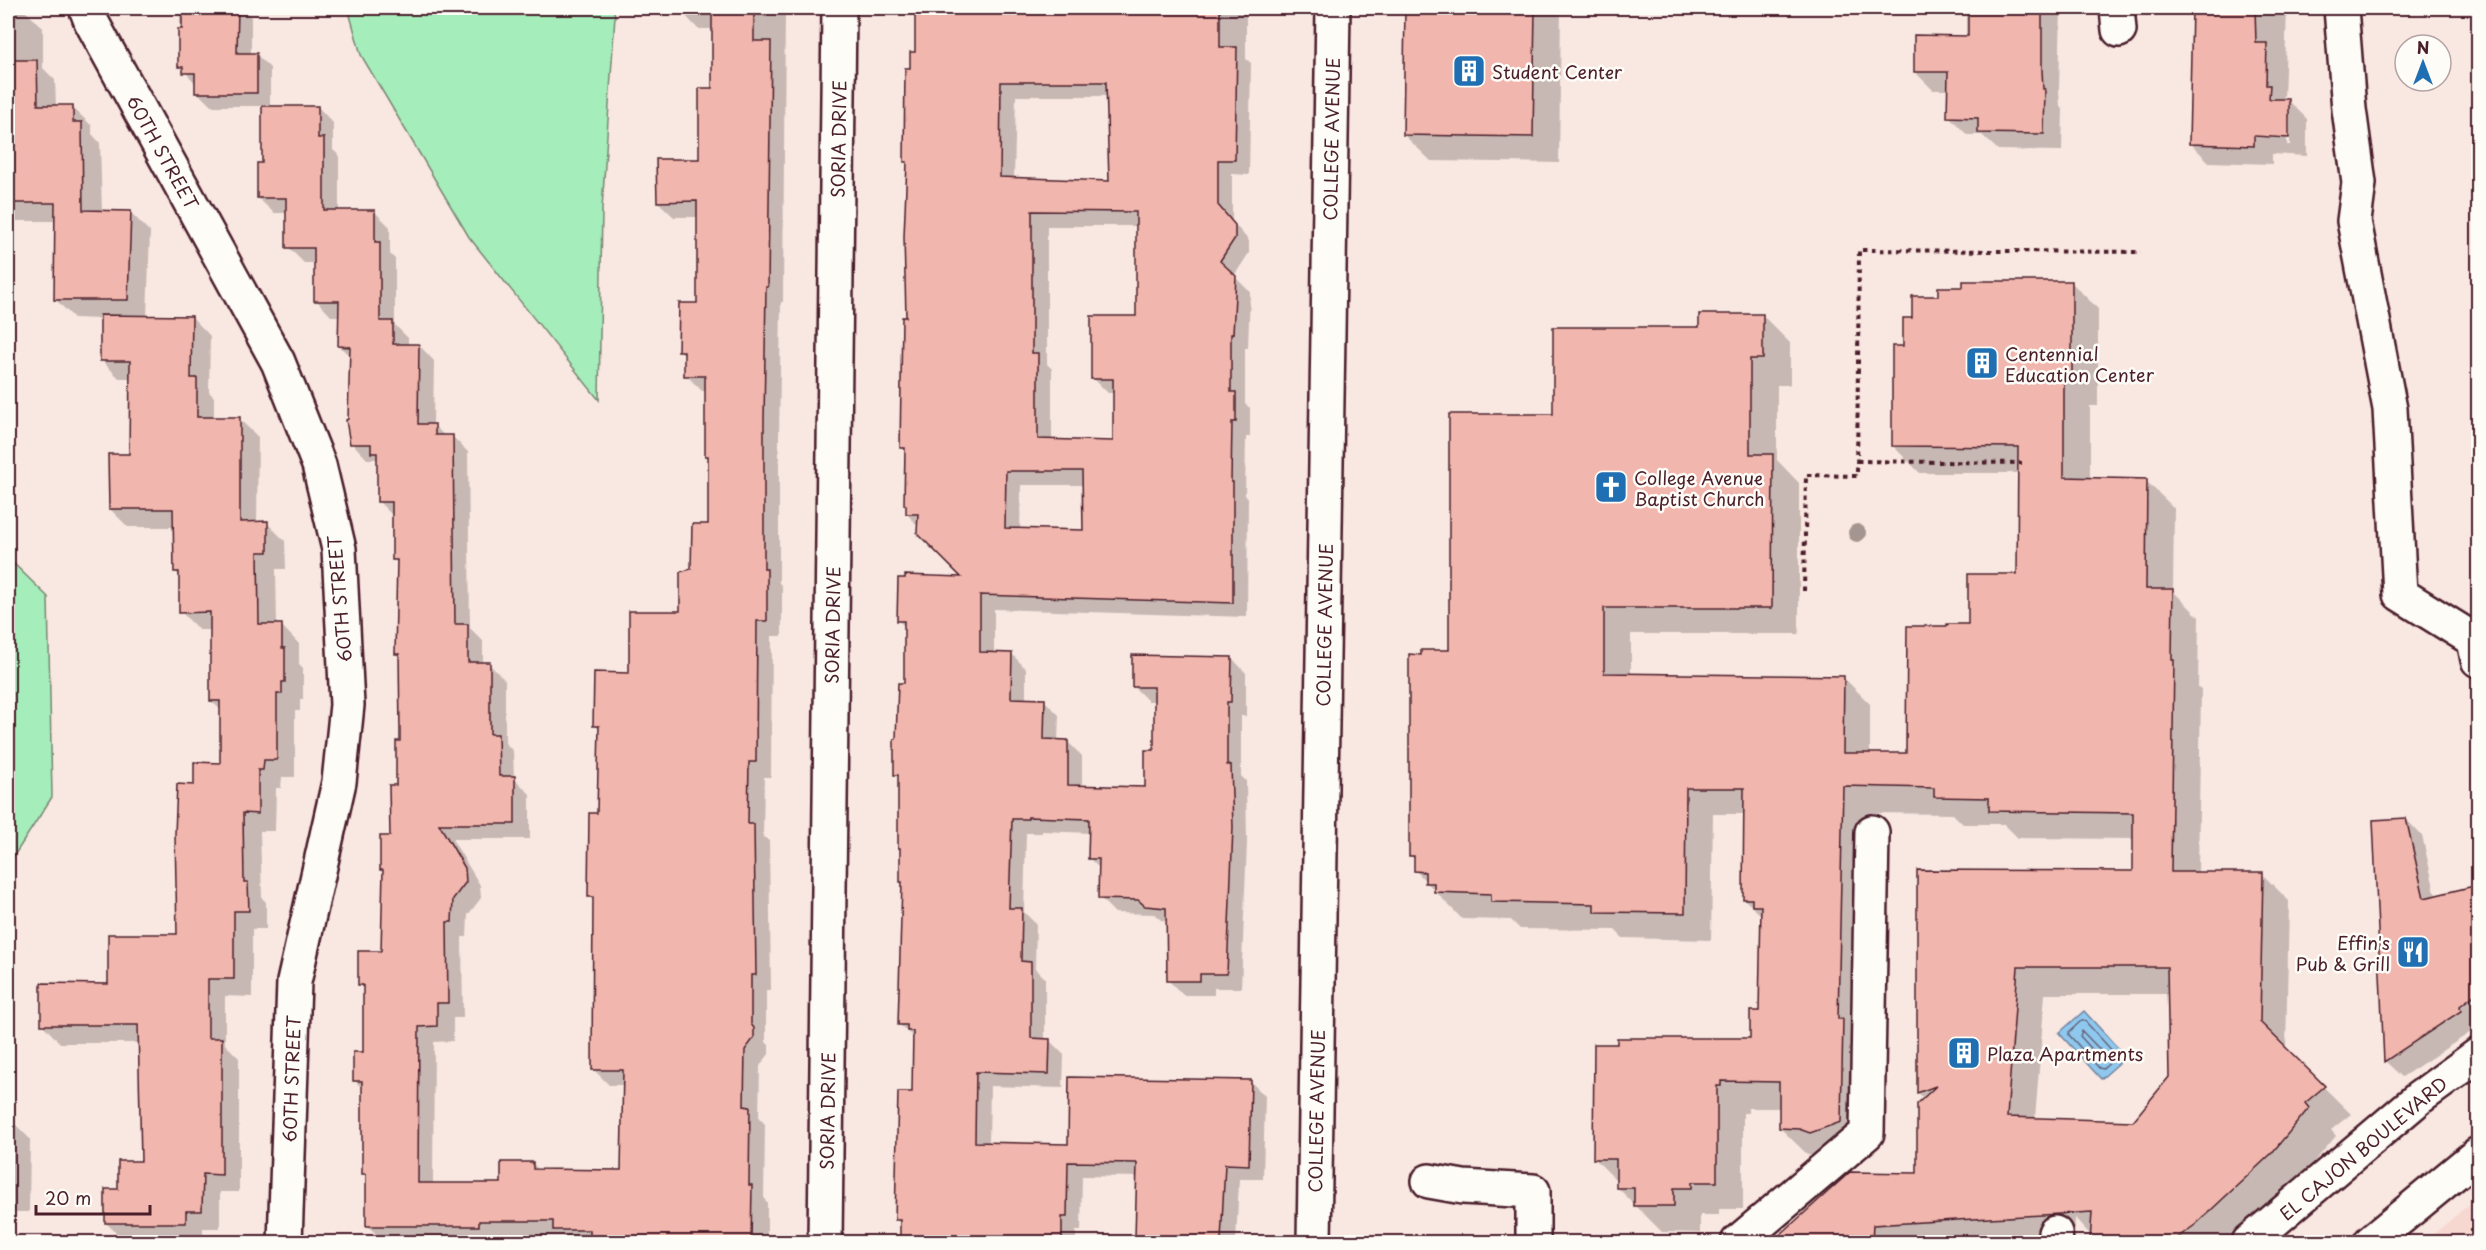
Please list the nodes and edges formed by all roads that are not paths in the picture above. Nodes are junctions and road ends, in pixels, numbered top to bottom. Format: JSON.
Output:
{"nodes":[{"id":1,"x":86,"y":8,"type":"edge"},
{"id":2,"x":839,"y":8,"type":"edge"},
{"id":3,"x":1333,"y":8,"type":"edge"},
{"id":4,"x":2341,"y":8,"type":"edge"},
{"id":5,"x":2478,"y":660,"type":"edge"},
{"id":6,"x":1872,"y":832,"type":"dead end"},
{"id":7,"x":2478,"y":1055,"type":"edge"},
{"id":8,"x":2478,"y":1154,"type":"edge"},
{"id":9,"x":1429,"y":1181,"type":"dead end"},
{"id":10,"x":285,"y":1242,"type":"edge"},
{"id":11,"x":825,"y":1242,"type":"edge"},
{"id":12,"x":1314,"y":1242,"type":"edge"},
{"id":13,"x":1533,"y":1242,"type":"edge"},
{"id":14,"x":1738,"y":1242,"type":"edge"},
{"id":15,"x":2249,"y":1242,"type":"edge"},
{"id":16,"x":2371,"y":1242,"type":"edge"}],
"edges":[{"from":1,"to":10,"type":"street","name":"60TH STREET"},
{"from":2,"to":11,"type":"street","name":"SORIA DRIVE"},
{"from":3,"to":12,"type":"street","name":"COLLEGE AVENUE"},
{"from":4,"to":5,"type":"street"},
{"from":6,"to":14,"type":"street"},
{"from":7,"to":15,"type":"street","name":"EL CAJON BOULEVARD"},
{"from":8,"to":16,"type":"street"},
{"from":9,"to":13,"type":"street"}]}
